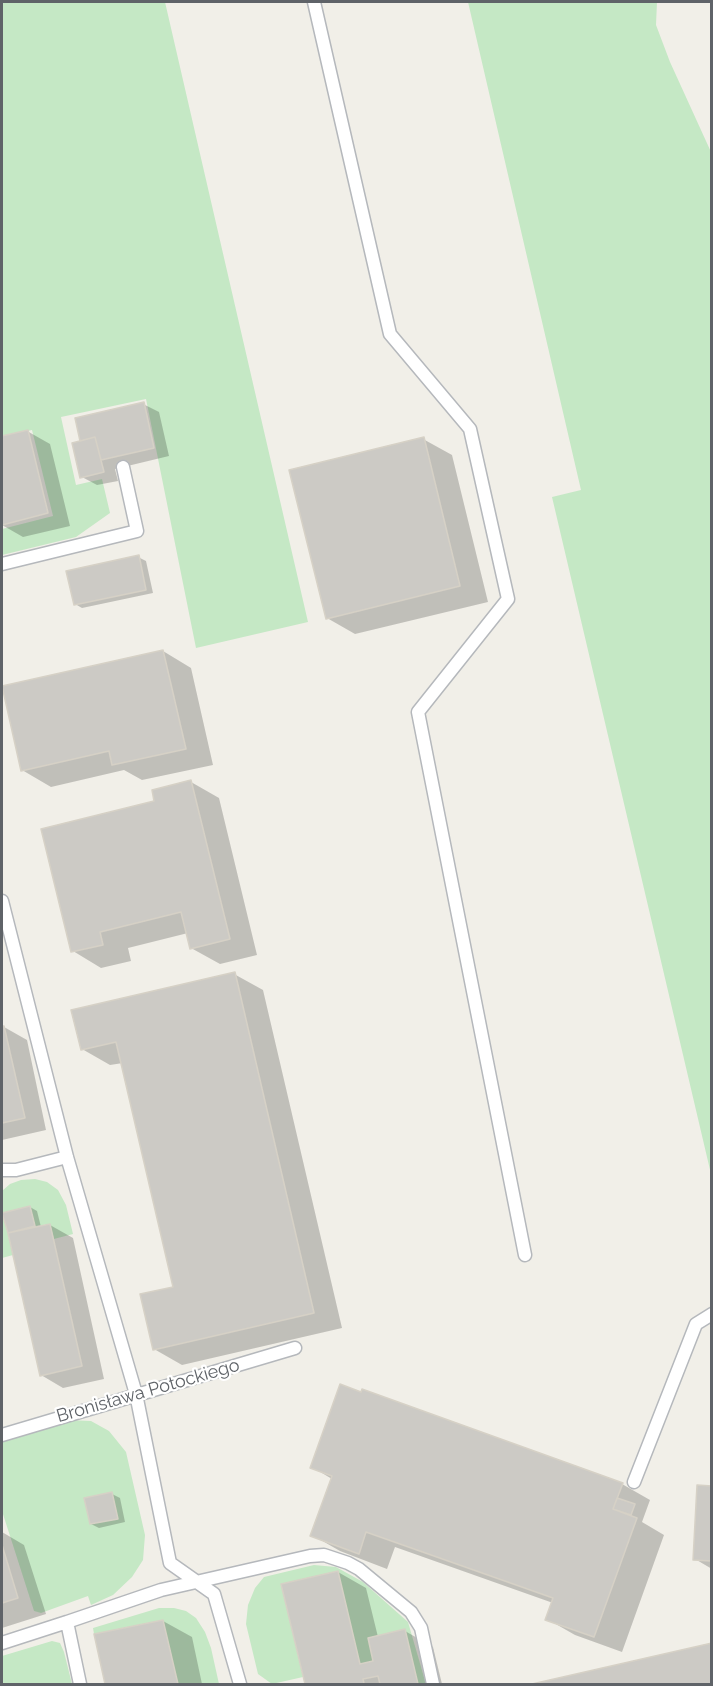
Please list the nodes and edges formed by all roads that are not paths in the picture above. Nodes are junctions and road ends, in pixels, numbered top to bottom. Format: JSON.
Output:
{"nodes":[{"id":1,"x":314,"y":2,"type":"edge"},
{"id":2,"x":123,"y":467,"type":"dead end"},
{"id":3,"x":2,"y":564,"type":"edge"},
{"id":4,"x":2,"y":901,"type":"edge"},
{"id":5,"x":3,"y":914,"type":"edge"},
{"id":6,"x":67,"y":1157,"type":"junction"},
{"id":7,"x":2,"y":1170,"type":"edge"},
{"id":8,"x":525,"y":1255,"type":"dead end"},
{"id":9,"x":711,"y":1314,"type":"edge"},
{"id":10,"x":295,"y":1348,"type":"dead end"},
{"id":11,"x":136,"y":1394,"type":"junction"},
{"id":12,"x":2,"y":1435,"type":"edge"},
{"id":13,"x":634,"y":1482,"type":"dead end"},
{"id":14,"x":196,"y":1581,"type":"junction"},
{"id":15,"x":67,"y":1622,"type":"junction"},
{"id":16,"x":2,"y":1643,"type":"edge"},
{"id":17,"x":80,"y":1684,"type":"edge"},
{"id":18,"x":240,"y":1684,"type":"edge"},
{"id":19,"x":433,"y":1684,"type":"edge"}],
"edges":[{"from":1,"to":8,"type":"lane"},
{"from":2,"to":3,"type":"lane"},
{"from":4,"to":5,"type":"lane"},
{"from":5,"to":6,"type":"lane"},
{"from":6,"to":7,"type":"lane"},
{"from":6,"to":11,"type":"lane"},
{"from":9,"to":13,"type":"lane"},
{"from":10,"to":11,"type":"lane","name":"Bronisława Potockiego"},
{"from":11,"to":12,"type":"lane","name":"Bronisława Potockiego"},
{"from":11,"to":14,"type":"lane"},
{"from":14,"to":15,"type":"lane"},
{"from":14,"to":18,"type":"lane"},
{"from":14,"to":19,"type":"lane"},
{"from":15,"to":16,"type":"lane"},
{"from":15,"to":17,"type":"lane"}]}
